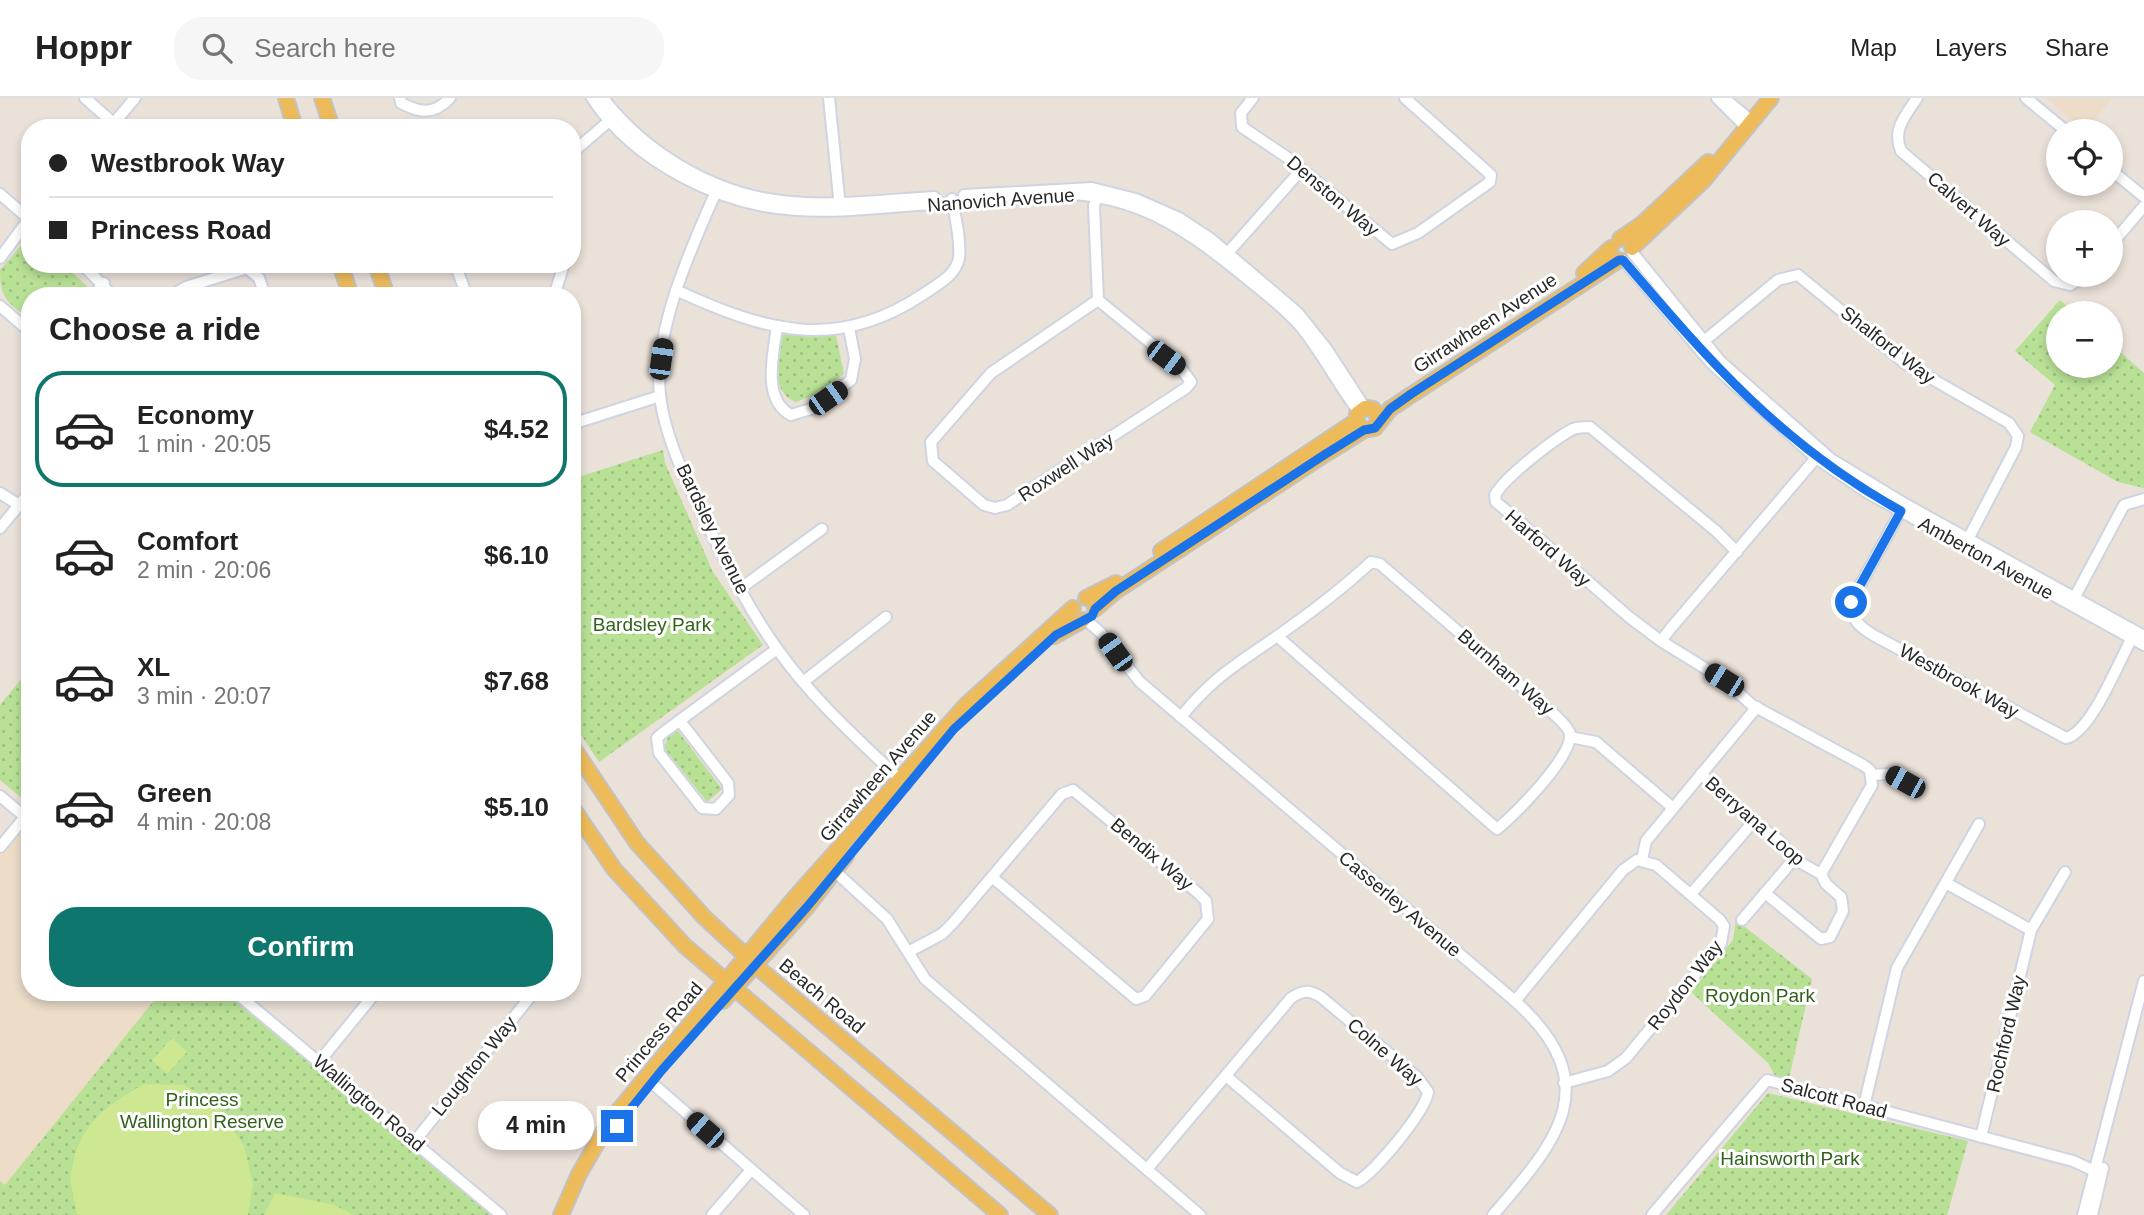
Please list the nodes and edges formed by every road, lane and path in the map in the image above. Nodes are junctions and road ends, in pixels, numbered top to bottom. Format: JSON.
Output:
{"nodes":[{"id":1,"x":85,"y":98,"type":"edge"},
{"id":2,"x":135,"y":98,"type":"edge"},
{"id":3,"x":286,"y":98,"type":"edge"},
{"id":4,"x":322,"y":98,"type":"edge"},
{"id":5,"x":400,"y":98,"type":"edge"},
{"id":6,"x":450,"y":98,"type":"edge"},
{"id":7,"x":592,"y":98,"type":"edge"},
{"id":8,"x":603,"y":98,"type":"edge"},
{"id":9,"x":829,"y":98,"type":"edge"},
{"id":10,"x":1253,"y":98,"type":"edge"},
{"id":11,"x":1405,"y":98,"type":"edge"},
{"id":12,"x":1760,"y":98,"type":"edge"},
{"id":13,"x":1771,"y":98,"type":"edge"},
{"id":14,"x":1916,"y":98,"type":"edge"},
{"id":15,"x":2026,"y":98,"type":"edge"},
{"id":16,"x":1719,"y":100,"type":"edge"},
{"id":17,"x":613,"y":118,"type":"junction"},
{"id":18,"x":109,"y":119,"type":"edge"},
{"id":19,"x":120,"y":119,"type":"edge"},
{"id":20,"x":292,"y":119,"type":"edge"},
{"id":21,"x":328,"y":119,"type":"edge"},
{"id":22,"x":2051,"y":119,"type":"edge"},
{"id":23,"x":1747,"y":123,"type":"junction"},
{"id":24,"x":581,"y":145,"type":"edge"},
{"id":25,"x":1302,"y":169,"type":"junction"},
{"id":26,"x":2123,"y":180,"type":"edge"},
{"id":27,"x":718,"y":188,"type":"junction"},
{"id":28,"x":1097,"y":193,"type":"junction"},
{"id":29,"x":0,"y":194,"type":"edge"},
{"id":30,"x":2144,"y":197,"type":"edge"},
{"id":31,"x":952,"y":199,"type":"junction"},
{"id":32,"x":840,"y":206,"type":"junction"},
{"id":33,"x":2144,"y":206,"type":"edge"},
{"id":34,"x":21,"y":212,"type":"edge"},
{"id":35,"x":21,"y":230,"type":"edge"},
{"id":36,"x":2123,"y":231,"type":"edge"},
{"id":37,"x":1623,"y":251,"type":"junction"},
{"id":38,"x":1226,"y":256,"type":"junction"},
{"id":39,"x":0,"y":258,"type":"edge"},
{"id":40,"x":92,"y":273,"type":"edge"},
{"id":41,"x":231,"y":273,"type":"edge"},
{"id":42,"x":2046,"y":274,"type":"edge"},
{"id":43,"x":104,"y":283,"type":"junction"},
{"id":44,"x":101,"y":287,"type":"edge"},
{"id":45,"x":107,"y":287,"type":"edge"},
{"id":46,"x":186,"y":287,"type":"edge"},
{"id":47,"x":678,"y":291,"type":"junction"},
{"id":48,"x":1098,"y":300,"type":"junction"},
{"id":49,"x":0,"y":306,"type":"edge"},
{"id":50,"x":21,"y":324,"type":"edge"},
{"id":51,"x":777,"y":326,"type":"junction"},
{"id":52,"x":849,"y":328,"type":"junction"},
{"id":53,"x":1700,"y":344,"type":"junction"},
{"id":54,"x":660,"y":396,"type":"junction"},
{"id":55,"x":1365,"y":417,"type":"junction"},
{"id":56,"x":581,"y":421,"type":"edge"},
{"id":57,"x":1819,"y":455,"type":"junction"},
{"id":58,"x":0,"y":493,"type":"edge"},
{"id":59,"x":2144,"y":499,"type":"edge"},
{"id":60,"x":21,"y":503,"type":"edge"},
{"id":61,"x":19,"y":505,"type":"junction"},
{"id":62,"x":1903,"y":508,"type":"junction"},
{"id":63,"x":0,"y":528,"type":"edge"},
{"id":64,"x":822,"y":529,"type":"dead end"},
{"id":65,"x":1966,"y":542,"type":"junction"},
{"id":66,"x":1737,"y":552,"type":"junction"},
{"id":67,"x":741,"y":588,"type":"junction"},
{"id":68,"x":2072,"y":601,"type":"junction"},
{"id":69,"x":1089,"y":612,"type":"junction"},
{"id":70,"x":886,"y":617,"type":"dead end"},
{"id":71,"x":2137,"y":635,"type":"edge"},
{"id":72,"x":1277,"y":636,"type":"junction"},
{"id":73,"x":1661,"y":641,"type":"junction"},
{"id":74,"x":2144,"y":645,"type":"edge"},
{"id":75,"x":776,"y":649,"type":"junction"},
{"id":76,"x":803,"y":682,"type":"junction"},
{"id":77,"x":1757,"y":707,"type":"junction"},
{"id":78,"x":1181,"y":717,"type":"junction"},
{"id":79,"x":680,"y":721,"type":"junction"},
{"id":80,"x":1570,"y":737,"type":"junction"},
{"id":81,"x":581,"y":759,"type":"edge"},
{"id":82,"x":1702,"y":774,"type":"junction"},
{"id":83,"x":1871,"y":775,"type":"junction"},
{"id":84,"x":902,"y":782,"type":"junction"},
{"id":85,"x":1905,"y":782,"type":"dead end"},
{"id":86,"x":0,"y":796,"type":"edge"},
{"id":87,"x":1673,"y":808,"type":"junction"},
{"id":88,"x":21,"y":813,"type":"edge"},
{"id":89,"x":581,"y":820,"type":"edge"},
{"id":90,"x":1753,"y":822,"type":"junction"},
{"id":91,"x":1979,"y":824,"type":"dead end"},
{"id":92,"x":21,"y":826,"type":"edge"},
{"id":93,"x":0,"y":847,"type":"edge"},
{"id":94,"x":1794,"y":859,"type":"junction"},
{"id":95,"x":1643,"y":860,"type":"junction"},
{"id":96,"x":830,"y":868,"type":"junction"},
{"id":97,"x":2065,"y":872,"type":"dead end"},
{"id":98,"x":1821,"y":874,"type":"junction"},
{"id":99,"x":992,"y":877,"type":"junction"},
{"id":100,"x":1946,"y":883,"type":"junction"},
{"id":101,"x":1765,"y":893,"type":"junction"},
{"id":102,"x":1691,"y":894,"type":"junction"},
{"id":103,"x":1742,"y":920,"type":"dead end"},
{"id":104,"x":2031,"y":930,"type":"junction"},
{"id":105,"x":908,"y":951,"type":"junction"},
{"id":106,"x":751,"y":961,"type":"junction"},
{"id":107,"x":2144,"y":981,"type":"edge"},
{"id":108,"x":729,"y":986,"type":"junction"},
{"id":109,"x":246,"y":1001,"type":"edge"},
{"id":110,"x":369,"y":1001,"type":"edge"},
{"id":111,"x":527,"y":1001,"type":"edge"},
{"id":112,"x":1515,"y":1001,"type":"junction"},
{"id":113,"x":2144,"y":1006,"type":"edge"},
{"id":114,"x":2137,"y":1033,"type":"edge"},
{"id":115,"x":319,"y":1062,"type":"junction"},
{"id":116,"x":1226,"y":1076,"type":"junction"},
{"id":117,"x":648,"y":1080,"type":"junction"},
{"id":118,"x":1564,"y":1083,"type":"junction"},
{"id":119,"x":1864,"y":1106,"type":"junction"},
{"id":120,"x":1981,"y":1138,"type":"junction"},
{"id":121,"x":415,"y":1140,"type":"junction"},
{"id":122,"x":1147,"y":1169,"type":"junction"},
{"id":123,"x":2098,"y":1169,"type":"junction"},
{"id":124,"x":751,"y":1170,"type":"junction"},
{"id":125,"x":501,"y":1215,"type":"edge"},
{"id":126,"x":562,"y":1215,"type":"edge"},
{"id":127,"x":571,"y":1215,"type":"edge"},
{"id":128,"x":712,"y":1215,"type":"edge"},
{"id":129,"x":804,"y":1215,"type":"edge"},
{"id":130,"x":1000,"y":1215,"type":"edge"},
{"id":131,"x":1050,"y":1215,"type":"edge"},
{"id":132,"x":1200,"y":1215,"type":"edge"},
{"id":133,"x":1493,"y":1215,"type":"edge"},
{"id":134,"x":1652,"y":1215,"type":"edge"},
{"id":135,"x":2083,"y":1215,"type":"edge"},
{"id":136,"x":2092,"y":1215,"type":"edge"}],
"edges":[{"from":1,"to":18,"type":"street"},
{"from":2,"to":19,"type":"street"},
{"from":3,"to":20,"type":"main road"},
{"from":4,"to":21,"type":"main road"},
{"from":5,"to":6,"type":"street"},
{"from":7,"to":17,"type":"street","name":"Nanovich Avenue"},
{"from":8,"to":17,"type":"street","name":"Nanovich Avenue"},
{"from":9,"to":32,"type":"street"},
{"from":10,"to":25,"type":"street","name":"Denston Way"},
{"from":11,"to":25,"type":"street","name":"Denston Way"},
{"from":12,"to":23,"type":"main road","name":"Girrawheen Avenue"},
{"from":13,"to":23,"type":"main road","name":"Girrawheen Avenue"},
{"from":14,"to":42,"type":"street","name":"Calvert Way"},
{"from":15,"to":22,"type":"street"},
{"from":16,"to":23,"type":"street"},
{"from":17,"to":24,"type":"street"},
{"from":17,"to":27,"type":"street","name":"Nanovich Avenue"},
{"from":23,"to":37,"type":"main road","name":"Girrawheen Avenue"},
{"from":25,"to":38,"type":"street"},
{"from":26,"to":30,"type":"street"},
{"from":27,"to":32,"type":"street","name":"Nanovich Avenue"},
{"from":27,"to":47,"type":"street","name":"Bardsley Avenue"},
{"from":28,"to":31,"type":"street","name":"Nanovich Avenue"},
{"from":28,"to":38,"type":"street","name":"Nanovich Avenue"},
{"from":28,"to":48,"type":"street"},
{"from":29,"to":34,"type":"street"},
{"from":31,"to":32,"type":"street","name":"Nanovich Avenue"},
{"from":31,"to":52,"type":"street"},
{"from":33,"to":36,"type":"street"},
{"from":35,"to":39,"type":"street"},
{"from":37,"to":53,"type":"street","name":"Amberton Avenue"},
{"from":37,"to":55,"type":"main road","name":"Girrawheen Avenue"},
{"from":38,"to":55,"type":"street","name":"Nanovich Avenue"},
{"from":40,"to":43,"type":"street"},
{"from":41,"to":46,"type":"street"},
{"from":43,"to":44,"type":"street"},
{"from":43,"to":45,"type":"street"},
{"from":47,"to":51,"type":"street"},
{"from":47,"to":54,"type":"street","name":"Bardsley Avenue"},
{"from":48,"to":48,"type":"street","name":"Roxwell Way"},
{"from":49,"to":50,"type":"street"},
{"from":51,"to":52,"type":"street"},
{"from":51,"to":52,"type":"street"},
{"from":53,"to":57,"type":"street","name":"Amberton Avenue"},
{"from":53,"to":65,"type":"street","name":"Shalford Way"},
{"from":54,"to":56,"type":"street"},
{"from":54,"to":67,"type":"street","name":"Bardsley Avenue"},
{"from":55,"to":69,"type":"main road","name":"Girrawheen Avenue"},
{"from":57,"to":62,"type":"street","name":"Amberton Avenue"},
{"from":57,"to":66,"type":"street"},
{"from":58,"to":61,"type":"street"},
{"from":59,"to":68,"type":"street"},
{"from":60,"to":61,"type":"street"},
{"from":61,"to":63,"type":"street"},
{"from":62,"to":65,"type":"street","name":"Amberton Avenue"},
{"from":62,"to":71,"type":"street","name":"Westbrook Way"},
{"from":64,"to":67,"type":"street"},
{"from":65,"to":68,"type":"street","name":"Amberton Avenue"},
{"from":66,"to":73,"type":"street"},
{"from":66,"to":73,"type":"street","name":"Harford Way"},
{"from":67,"to":75,"type":"street","name":"Bardsley Avenue"},
{"from":68,"to":71,"type":"street","name":"Amberton Avenue"},
{"from":69,"to":78,"type":"street","name":"Casserley Avenue"},
{"from":69,"to":84,"type":"main road","name":"Girrawheen Avenue"},
{"from":69,"to":84,"type":"main road","name":"Girrawheen Avenue"},
{"from":70,"to":76,"type":"street"},
{"from":71,"to":74,"type":"street","name":"Amberton Avenue"},
{"from":72,"to":78,"type":"street","name":"Burnham Way"},
{"from":72,"to":80,"type":"street","name":"Burnham Way"},
{"from":72,"to":80,"type":"street"},
{"from":73,"to":77,"type":"street"},
{"from":75,"to":76,"type":"street","name":"Bardsley Avenue"},
{"from":75,"to":79,"type":"street"},
{"from":76,"to":84,"type":"street","name":"Bardsley Avenue"},
{"from":77,"to":82,"type":"street"},
{"from":77,"to":83,"type":"street"},
{"from":78,"to":112,"type":"street","name":"Casserley Avenue"},
{"from":79,"to":79,"type":"street"},
{"from":80,"to":87,"type":"street"},
{"from":81,"to":106,"type":"main road","name":"Beach Road"},
{"from":82,"to":87,"type":"street"},
{"from":82,"to":90,"type":"street","name":"Berryana Loop"},
{"from":83,"to":85,"type":"street"},
{"from":83,"to":98,"type":"street","name":"Berryana Loop"},
{"from":84,"to":96,"type":"main road","name":"Girrawheen Avenue"},
{"from":86,"to":88,"type":"street"},
{"from":87,"to":95,"type":"street"},
{"from":89,"to":108,"type":"main road"},
{"from":90,"to":94,"type":"street","name":"Berryana Loop"},
{"from":90,"to":102,"type":"street"},
{"from":91,"to":100,"type":"street"},
{"from":92,"to":93,"type":"street"},
{"from":94,"to":98,"type":"street","name":"Berryana Loop"},
{"from":94,"to":101,"type":"street"},
{"from":95,"to":102,"type":"street","name":"Roydon Way"},
{"from":95,"to":112,"type":"street"},
{"from":96,"to":105,"type":"street"},
{"from":96,"to":106,"type":"main road","name":"Girrawheen Avenue"},
{"from":97,"to":104,"type":"street","name":"Rochford Way"},
{"from":98,"to":101,"type":"street"},
{"from":99,"to":99,"type":"street","name":"Bendix Way"},
{"from":99,"to":105,"type":"street","name":"Bendix Way"},
{"from":100,"to":104,"type":"street"},
{"from":100,"to":119,"type":"street"},
{"from":101,"to":103,"type":"street"},
{"from":102,"to":118,"type":"street","name":"Roydon Way"},
{"from":104,"to":120,"type":"street","name":"Rochford Way"},
{"from":105,"to":122,"type":"street"},
{"from":106,"to":108,"type":"main road","name":"Girrawheen Avenue"},
{"from":106,"to":131,"type":"main road","name":"Beach Road"},
{"from":107,"to":114,"type":"street"},
{"from":108,"to":117,"type":"main road","name":"Princess Road"},
{"from":108,"to":130,"type":"main road"},
{"from":109,"to":115,"type":"street","name":"Wallington Road"},
{"from":110,"to":115,"type":"street"},
{"from":111,"to":121,"type":"street","name":"Loughton Way"},
{"from":112,"to":118,"type":"street","name":"Casserley Avenue"},
{"from":113,"to":114,"type":"street"},
{"from":114,"to":123,"type":"street"},
{"from":115,"to":121,"type":"street","name":"Wallington Road"},
{"from":116,"to":116,"type":"street","name":"Colne Way"},
{"from":116,"to":122,"type":"street","name":"Colne Way"},
{"from":117,"to":124,"type":"street"},
{"from":117,"to":126,"type":"main road","name":"Princess Road"},
{"from":117,"to":127,"type":"main road","name":"Princess Road"},
{"from":118,"to":133,"type":"street","name":"Casserley Avenue"},
{"from":119,"to":120,"type":"street","name":"Salcott Road"},
{"from":119,"to":134,"type":"street","name":"Salcott Road"},
{"from":120,"to":123,"type":"street","name":"Salcott Road"},
{"from":121,"to":125,"type":"street","name":"Wallington Road"},
{"from":122,"to":132,"type":"street"},
{"from":123,"to":135,"type":"street"},
{"from":123,"to":136,"type":"street"},
{"from":124,"to":128,"type":"street"},
{"from":124,"to":129,"type":"street"}]}
